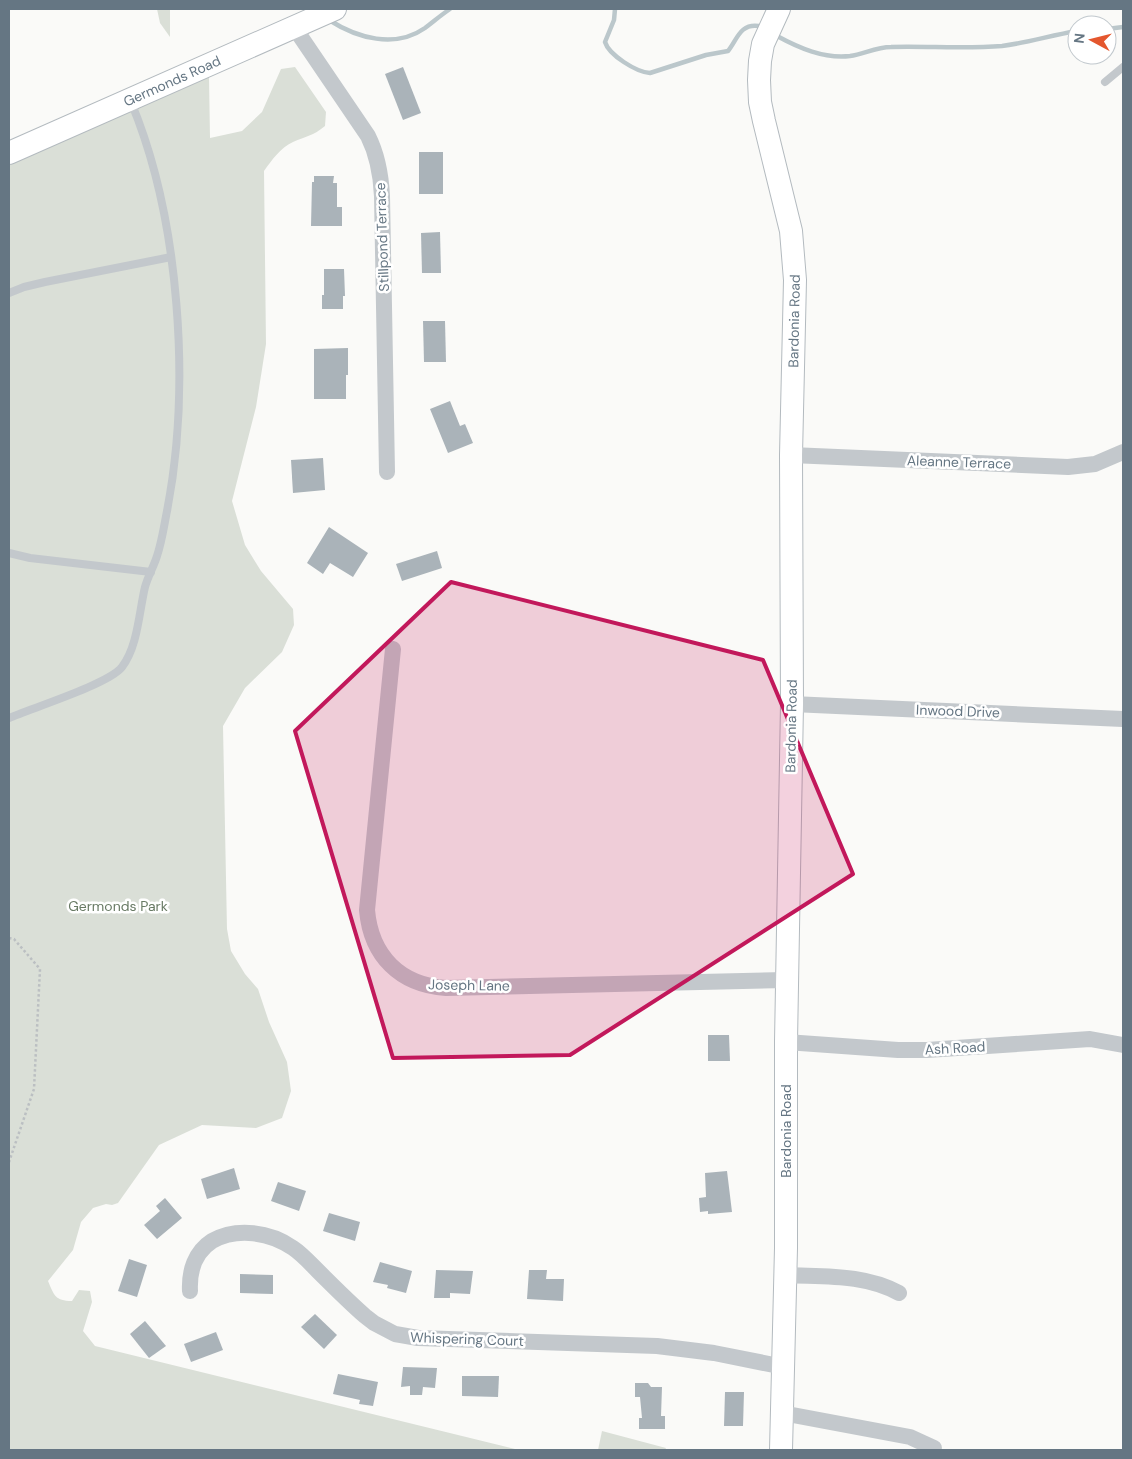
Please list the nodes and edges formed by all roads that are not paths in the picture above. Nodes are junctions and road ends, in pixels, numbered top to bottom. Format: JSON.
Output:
{"nodes":[{"id":1,"x":335,"y":9,"type":"edge"},
{"id":2,"x":779,"y":9,"type":"edge"},
{"id":3,"x":294,"y":27,"type":"junction"},
{"id":4,"x":1123,"y":67,"type":"edge"},
{"id":5,"x":1105,"y":82,"type":"dead end"},
{"id":6,"x":130,"y":100,"type":"junction"},
{"id":7,"x":9,"y":153,"type":"edge"},
{"id":8,"x":170,"y":257,"type":"junction"},
{"id":9,"x":9,"y":294,"type":"edge"},
{"id":10,"x":1123,"y":452,"type":"edge"},
{"id":11,"x":792,"y":455,"type":"junction"},
{"id":12,"x":388,"y":472,"type":"dead end"},
{"id":13,"x":12,"y":554,"type":"edge"},
{"id":14,"x":151,"y":572,"type":"junction"},
{"id":15,"x":393,"y":649,"type":"dead end"},
{"id":16,"x":792,"y":704,"type":"junction"},
{"id":17,"x":9,"y":718,"type":"edge"},
{"id":18,"x":1123,"y":719,"type":"edge"},
{"id":19,"x":786,"y":980,"type":"junction"},
{"id":20,"x":786,"y":1042,"type":"junction"},
{"id":21,"x":1123,"y":1045,"type":"edge"},
{"id":22,"x":786,"y":1275,"type":"junction"},
{"id":23,"x":190,"y":1291,"type":"dead end"},
{"id":24,"x":899,"y":1293,"type":"dead end"},
{"id":25,"x":784,"y":1367,"type":"junction"},
{"id":26,"x":782,"y":1413,"type":"junction"},
{"id":27,"x":934,"y":1448,"type":"dead end"},
{"id":28,"x":781,"y":1450,"type":"edge"}],
"edges":[{"from":1,"to":3,"type":"street","name":"Germonds Road"},
{"from":2,"to":11,"type":"street","name":"Bardonia Road"},
{"from":3,"to":6,"type":"street","name":"Germonds Road"},
{"from":3,"to":12,"type":"street","name":"Stillpond Terrace"},
{"from":4,"to":5,"type":"lane"},
{"from":6,"to":7,"type":"street","name":"Germonds Road"},
{"from":6,"to":8,"type":"lane"},
{"from":8,"to":9,"type":"lane"},
{"from":8,"to":14,"type":"lane"},
{"from":10,"to":11,"type":"street","name":"Aleanne Terrace"},
{"from":11,"to":16,"type":"street","name":"Bardonia Road"},
{"from":13,"to":14,"type":"lane"},
{"from":14,"to":17,"type":"lane"},
{"from":15,"to":19,"type":"street","name":"Joseph Lane"},
{"from":16,"to":18,"type":"street","name":"Inwood Drive"},
{"from":16,"to":19,"type":"street","name":"Bardonia Road"},
{"from":19,"to":20,"type":"street","name":"Bardonia Road"},
{"from":20,"to":21,"type":"street","name":"Ash Road"},
{"from":20,"to":22,"type":"street","name":"Bardonia Road"},
{"from":22,"to":24,"type":"street"},
{"from":22,"to":25,"type":"street","name":"Bardonia Road"},
{"from":23,"to":25,"type":"street","name":"Whispering Court"},
{"from":25,"to":26,"type":"street","name":"Bardonia Road"},
{"from":26,"to":27,"type":"street"},
{"from":26,"to":28,"type":"street","name":"Bardonia Road"}]}
